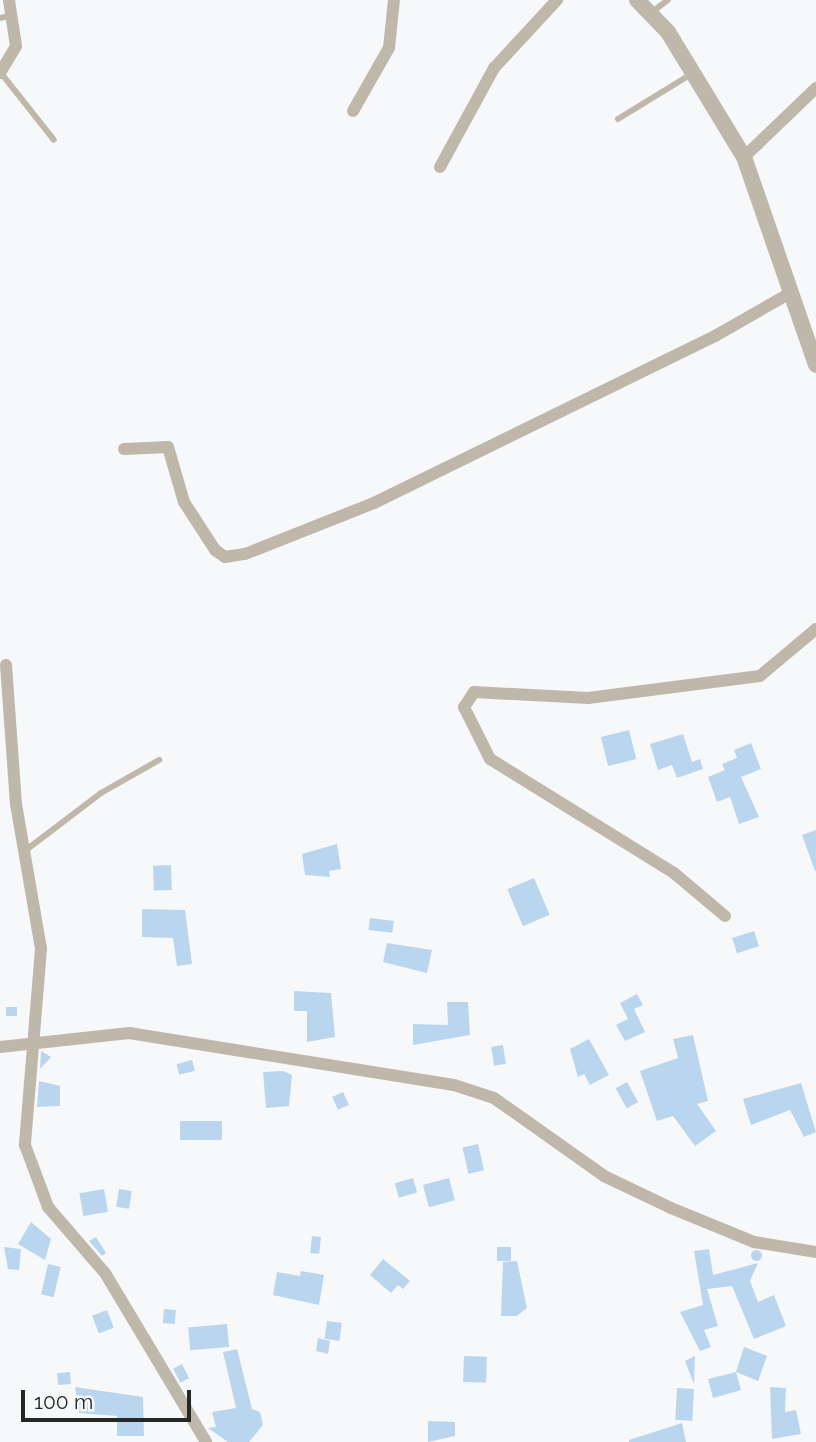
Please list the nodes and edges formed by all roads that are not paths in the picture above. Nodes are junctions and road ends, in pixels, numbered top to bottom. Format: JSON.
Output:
{"nodes":[{"id":1,"x":9,"y":0,"type":"edge"},
{"id":2,"x":394,"y":0,"type":"edge"},
{"id":3,"x":557,"y":0,"type":"edge"},
{"id":4,"x":637,"y":0,"type":"edge"},
{"id":5,"x":668,"y":0,"type":"edge"},
{"id":6,"x":650,"y":13,"type":"junction"},
{"id":7,"x":6,"y":16,"type":"edge"},
{"id":8,"x":695,"y":72,"type":"junction"},
{"id":9,"x":0,"y":73,"type":"edge"},
{"id":10,"x":816,"y":88,"type":"edge"},
{"id":11,"x":353,"y":111,"type":"dead end"},
{"id":12,"x":618,"y":118,"type":"dead end"},
{"id":13,"x":54,"y":140,"type":"dead end"},
{"id":14,"x":744,"y":158,"type":"junction"},
{"id":15,"x":440,"y":167,"type":"dead end"},
{"id":16,"x":792,"y":292,"type":"junction"},
{"id":17,"x":813,"y":345,"type":"edge"},
{"id":18,"x":816,"y":365,"type":"edge"},
{"id":19,"x":124,"y":449,"type":"dead end"},
{"id":20,"x":816,"y":629,"type":"edge"},
{"id":21,"x":6,"y":665,"type":"dead end"},
{"id":22,"x":5,"y":727,"type":"edge"},
{"id":23,"x":159,"y":760,"type":"dead end"},
{"id":24,"x":24,"y":851,"type":"junction"},
{"id":25,"x":725,"y":916,"type":"dead end"},
{"id":26,"x":34,"y":1044,"type":"junction"},
{"id":27,"x":0,"y":1047,"type":"edge"},
{"id":28,"x":816,"y":1252,"type":"edge"},
{"id":29,"x":206,"y":1442,"type":"edge"}],
"edges":[{"from":1,"to":7,"type":"street"},
{"from":2,"to":11,"type":"street"},
{"from":3,"to":15,"type":"street"},
{"from":4,"to":6,"type":"street"},
{"from":5,"to":6,"type":"lane"},
{"from":6,"to":8,"type":"street"},
{"from":7,"to":9,"type":"street"},
{"from":8,"to":12,"type":"lane"},
{"from":8,"to":14,"type":"street"},
{"from":9,"to":13,"type":"lane"},
{"from":10,"to":14,"type":"street"},
{"from":14,"to":16,"type":"street"},
{"from":16,"to":17,"type":"street"},
{"from":16,"to":19,"type":"street"},
{"from":17,"to":18,"type":"street"},
{"from":20,"to":25,"type":"street"},
{"from":21,"to":22,"type":"street"},
{"from":22,"to":24,"type":"street"},
{"from":23,"to":24,"type":"lane"},
{"from":24,"to":26,"type":"street"},
{"from":26,"to":27,"type":"street"},
{"from":26,"to":28,"type":"street"},
{"from":26,"to":29,"type":"street"}]}
